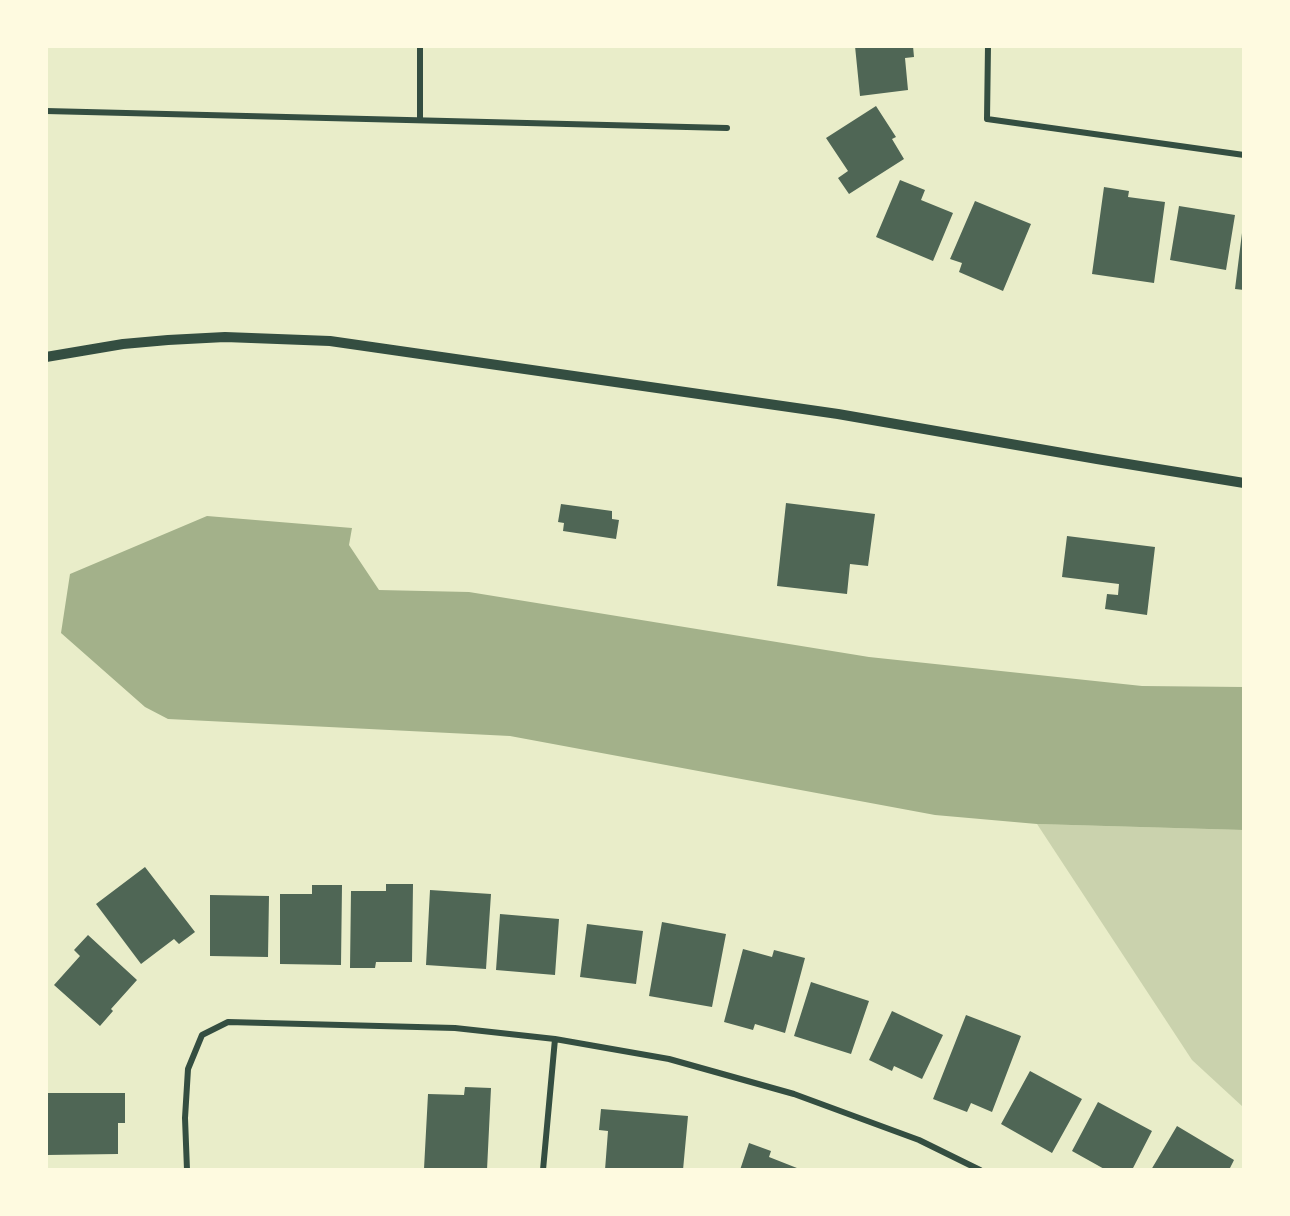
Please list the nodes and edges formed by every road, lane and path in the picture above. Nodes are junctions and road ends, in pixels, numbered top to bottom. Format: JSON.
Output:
{"nodes":[{"id":1,"x":420,"y":46,"type":"edge"},
{"id":2,"x":988,"y":46,"type":"edge"},
{"id":3,"x":46,"y":111,"type":"edge"},
{"id":4,"x":420,"y":120,"type":"junction"},
{"id":5,"x":727,"y":128,"type":"dead end"},
{"id":6,"x":1244,"y":155,"type":"edge"},
{"id":7,"x":46,"y":357,"type":"edge"},
{"id":8,"x":1244,"y":483,"type":"edge"},
{"id":9,"x":555,"y":1039,"type":"junction"},
{"id":10,"x":187,"y":1170,"type":"edge"},
{"id":11,"x":543,"y":1170,"type":"edge"},
{"id":12,"x":980,"y":1170,"type":"edge"}],
"edges":[{"from":1,"to":4,"type":"street"},
{"from":2,"to":6,"type":"street"},
{"from":3,"to":4,"type":"street"},
{"from":4,"to":5,"type":"street"},
{"from":7,"to":8,"type":"street"},
{"from":9,"to":10,"type":"street"},
{"from":9,"to":11,"type":"street"},
{"from":9,"to":12,"type":"street"}]}
